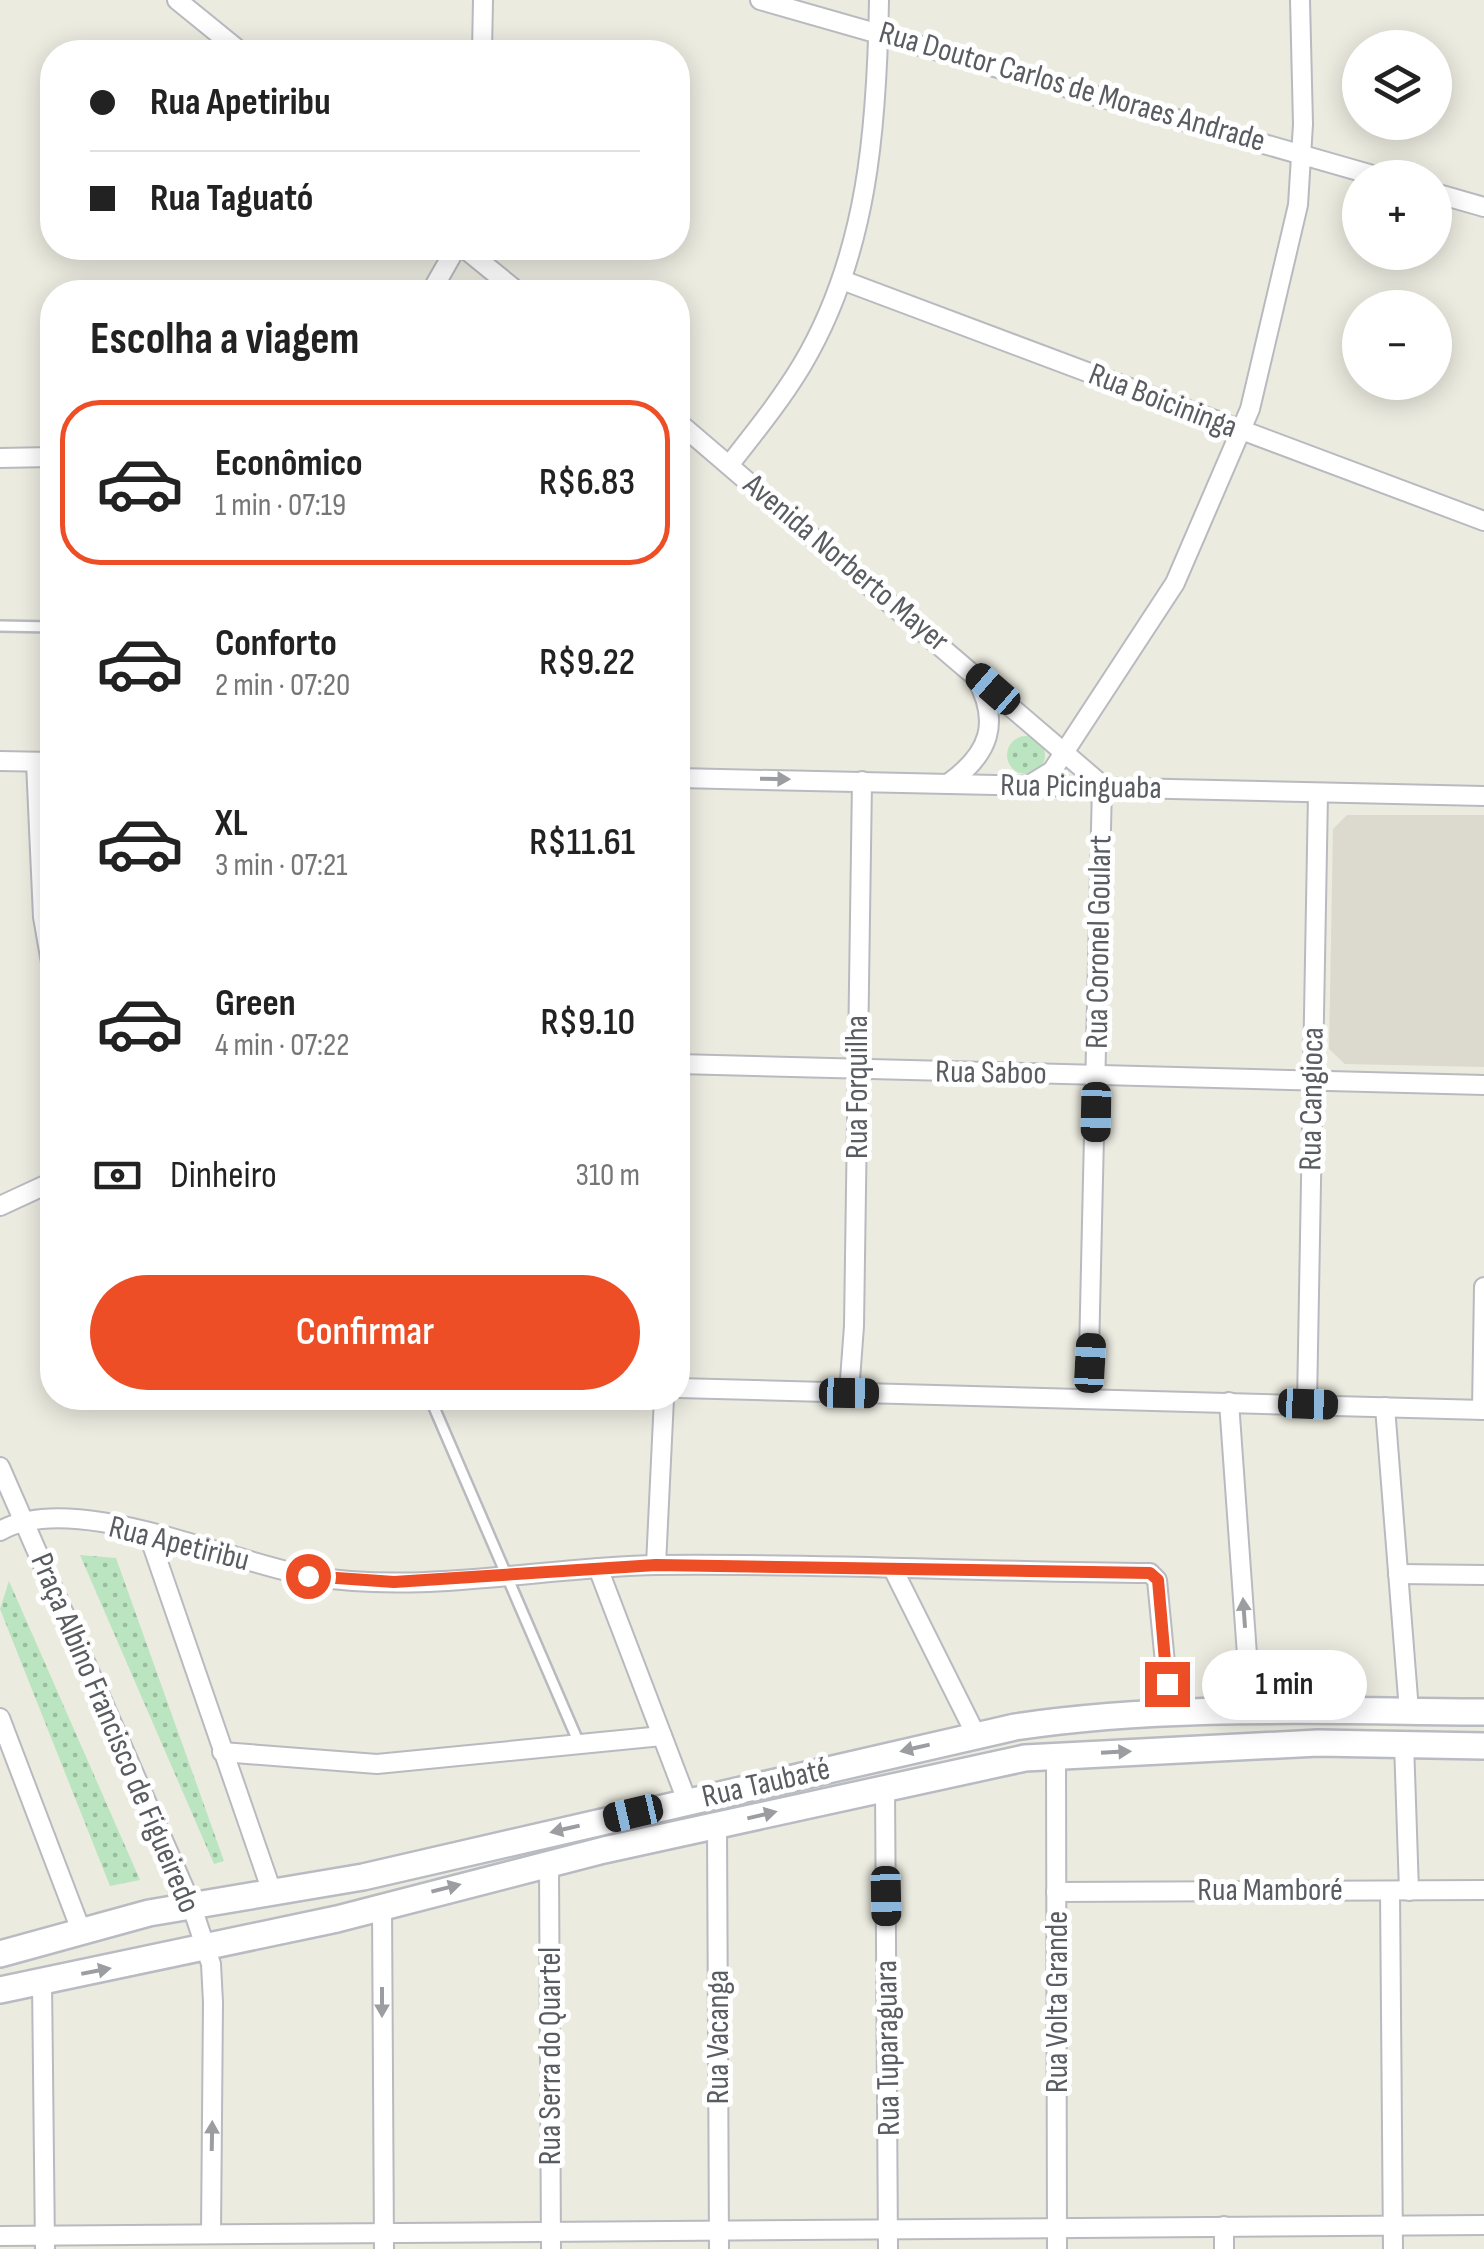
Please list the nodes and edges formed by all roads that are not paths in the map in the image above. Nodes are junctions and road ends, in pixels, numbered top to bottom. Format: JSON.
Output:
{"nodes":[{"id":1,"x":178,"y":0,"type":"edge"},
{"id":2,"x":482,"y":0,"type":"edge"},
{"id":3,"x":760,"y":0,"type":"edge"},
{"id":4,"x":878,"y":0,"type":"edge"},
{"id":5,"x":1300,"y":0,"type":"edge"},
{"id":6,"x":878,"y":31,"type":"junction"},
{"id":7,"x":226,"y":40,"type":"edge"},
{"id":8,"x":482,"y":40,"type":"edge"},
{"id":9,"x":1302,"y":153,"type":"junction"},
{"id":10,"x":1342,"y":165,"type":"edge"},
{"id":11,"x":1452,"y":198,"type":"edge"},
{"id":12,"x":1484,"y":207,"type":"edge"},
{"id":13,"x":476,"y":260,"type":"edge"},
{"id":14,"x":502,"y":280,"type":"edge"},
{"id":15,"x":842,"y":280,"type":"junction"},
{"id":16,"x":1242,"y":430,"type":"junction"},
{"id":17,"x":690,"y":432,"type":"edge"},
{"id":18,"x":0,"y":456,"type":"edge"},
{"id":19,"x":40,"y":457,"type":"edge"},
{"id":20,"x":730,"y":464,"type":"junction"},
{"id":21,"x":1484,"y":521,"type":"edge"},
{"id":22,"x":0,"y":626,"type":"edge"},
{"id":23,"x":40,"y":627,"type":"edge"},
{"id":24,"x":970,"y":668,"type":"junction"},
{"id":25,"x":1064,"y":751,"type":"junction"},
{"id":26,"x":0,"y":760,"type":"edge"},
{"id":27,"x":40,"y":762,"type":"edge"},
{"id":28,"x":690,"y":778,"type":"edge"},
{"id":29,"x":862,"y":781,"type":"junction"},
{"id":30,"x":949,"y":783,"type":"junction"},
{"id":31,"x":1102,"y":785,"type":"junction"},
{"id":32,"x":1026,"y":787,"type":"junction"},
{"id":33,"x":1318,"y":793,"type":"junction"},
{"id":34,"x":1484,"y":796,"type":"edge"},
{"id":35,"x":690,"y":1064,"type":"edge"},
{"id":36,"x":858,"y":1070,"type":"junction"},
{"id":37,"x":1096,"y":1076,"type":"junction"},
{"id":38,"x":1312,"y":1081,"type":"junction"},
{"id":39,"x":1484,"y":1085,"type":"edge"},
{"id":40,"x":40,"y":1188,"type":"edge"},
{"id":41,"x":0,"y":1206,"type":"edge"},
{"id":42,"x":1484,"y":1287,"type":"edge"},
{"id":43,"x":690,"y":1388,"type":"edge"},
{"id":44,"x":849,"y":1393,"type":"junction"},
{"id":45,"x":1088,"y":1398,"type":"junction"},
{"id":46,"x":1228,"y":1402,"type":"junction"},
{"id":47,"x":1308,"y":1404,"type":"junction"},
{"id":48,"x":1385,"y":1407,"type":"junction"},
{"id":49,"x":435,"y":1410,"type":"edge"},
{"id":50,"x":663,"y":1410,"type":"edge"},
{"id":51,"x":1483,"y":1410,"type":"edge"},
{"id":52,"x":0,"y":1467,"type":"edge"},
{"id":53,"x":23,"y":1520,"type":"junction"},
{"id":54,"x":0,"y":1531,"type":"edge"},
{"id":55,"x":148,"y":1533,"type":"junction"},
{"id":56,"x":656,"y":1565,"type":"junction"},
{"id":57,"x":598,"y":1568,"type":"junction"},
{"id":58,"x":893,"y":1569,"type":"junction"},
{"id":59,"x":1398,"y":1574,"type":"junction"},
{"id":60,"x":1484,"y":1575,"type":"edge"},
{"id":61,"x":507,"y":1576,"type":"junction"},
{"id":62,"x":1250,"y":1711,"type":"junction"},
{"id":63,"x":1408,"y":1711,"type":"junction"},
{"id":64,"x":1484,"y":1712,"type":"edge"},
{"id":65,"x":1170,"y":1715,"type":"junction"},
{"id":66,"x":0,"y":1718,"type":"edge"},
{"id":67,"x":976,"y":1735,"type":"junction"},
{"id":68,"x":662,"y":1736,"type":"junction"},
{"id":69,"x":578,"y":1741,"type":"junction"},
{"id":70,"x":1404,"y":1744,"type":"junction"},
{"id":71,"x":1484,"y":1746,"type":"edge"},
{"id":72,"x":222,"y":1752,"type":"junction"},
{"id":73,"x":1056,"y":1754,"type":"junction"},
{"id":74,"x":885,"y":1788,"type":"junction"},
{"id":75,"x":687,"y":1801,"type":"junction"},
{"id":76,"x":717,"y":1825,"type":"junction"},
{"id":77,"x":549,"y":1864,"type":"junction"},
{"id":78,"x":1484,"y":1890,"type":"edge"},
{"id":79,"x":1400,"y":1891,"type":"junction"},
{"id":80,"x":272,"y":1892,"type":"junction"},
{"id":81,"x":1056,"y":1892,"type":"junction"},
{"id":82,"x":191,"y":1904,"type":"junction"},
{"id":83,"x":382,"y":1905,"type":"junction"},
{"id":84,"x":82,"y":1933,"type":"junction"},
{"id":85,"x":204,"y":1948,"type":"junction"},
{"id":86,"x":0,"y":1954,"type":"edge"},
{"id":87,"x":42,"y":1981,"type":"junction"},
{"id":88,"x":0,"y":1990,"type":"edge"},
{"id":89,"x":1392,"y":2225,"type":"junction"},
{"id":90,"x":1484,"y":2225,"type":"edge"},
{"id":91,"x":1224,"y":2226,"type":"junction"},
{"id":92,"x":1057,"y":2228,"type":"junction"},
{"id":93,"x":888,"y":2230,"type":"junction"},
{"id":94,"x":211,"y":2234,"type":"junction"},
{"id":95,"x":0,"y":2236,"type":"edge"},
{"id":96,"x":383,"y":2240,"type":"edge"},
{"id":97,"x":551,"y":2240,"type":"edge"},
{"id":98,"x":719,"y":2240,"type":"edge"},
{"id":99,"x":45,"y":2242,"type":"edge"},
{"id":100,"x":888,"y":2249,"type":"edge"},
{"id":101,"x":1057,"y":2249,"type":"edge"},
{"id":102,"x":1224,"y":2249,"type":"edge"},
{"id":103,"x":1393,"y":2249,"type":"edge"}],
"edges":[{"from":1,"to":7,"type":"street"},
{"from":2,"to":8,"type":"street"},
{"from":3,"to":6,"type":"street","name":"Rua Doutor Carlos de Moraes Andrade"},
{"from":4,"to":6,"type":"street"},
{"from":5,"to":9,"type":"street"},
{"from":6,"to":9,"type":"street","name":"Rua Doutor Carlos de Moraes Andrade"},
{"from":6,"to":15,"type":"street"},
{"from":9,"to":10,"type":"street","name":"Rua Doutor Carlos de Moraes Andrade"},
{"from":9,"to":16,"type":"street"},
{"from":11,"to":12,"type":"street"},
{"from":13,"to":14,"type":"street"},
{"from":15,"to":16,"type":"street","name":"Rua Boicininga"},
{"from":15,"to":20,"type":"street"},
{"from":16,"to":21,"type":"street","name":"Rua Boicininga"},
{"from":16,"to":25,"type":"street"},
{"from":17,"to":20,"type":"street","name":"Avenida Norberto Mayer"},
{"from":18,"to":19,"type":"street"},
{"from":20,"to":24,"type":"street","name":"Avenida Norberto Mayer"},
{"from":22,"to":23,"type":"lane"},
{"from":24,"to":25,"type":"street","name":"Avenida Norberto Mayer"},
{"from":24,"to":30,"type":"street"},
{"from":25,"to":31,"type":"street","name":"Avenida Norberto Mayer"},
{"from":25,"to":32,"type":"street"},
{"from":26,"to":27,"type":"street"},
{"from":28,"to":29,"type":"street","name":"Rua Picinguaba","one_way":true},
{"from":29,"to":30,"type":"street","name":"Rua Picinguaba"},
{"from":29,"to":36,"type":"street","name":"Rua Forquilha"},
{"from":30,"to":32,"type":"street","name":"Rua Picinguaba"},
{"from":31,"to":32,"type":"street","name":"Rua Picinguaba"},
{"from":31,"to":33,"type":"street","name":"Rua Picinguaba"},
{"from":31,"to":37,"type":"street","name":"Rua Coronel Goulart"},
{"from":33,"to":34,"type":"street","name":"Rua Picinguaba"},
{"from":33,"to":38,"type":"street","name":"Rua Cangioca"},
{"from":35,"to":36,"type":"street","name":"Rua Saboo"},
{"from":36,"to":37,"type":"street","name":"Rua Saboo"},
{"from":36,"to":44,"type":"street","name":"Rua Forquilha"},
{"from":37,"to":38,"type":"street","name":"Rua Saboo"},
{"from":37,"to":45,"type":"street","name":"Rua Coronel Goulart"},
{"from":38,"to":39,"type":"street","name":"Rua Saboo"},
{"from":38,"to":47,"type":"street","name":"Rua Cangioca"},
{"from":40,"to":41,"type":"street"},
{"from":42,"to":51,"type":"street"},
{"from":43,"to":44,"type":"street"},
{"from":44,"to":45,"type":"street"},
{"from":45,"to":46,"type":"street"},
{"from":46,"to":47,"type":"street"},
{"from":62,"to":46,"type":"street","one_way":true},
{"from":47,"to":48,"type":"street"},
{"from":48,"to":51,"type":"street"},
{"from":48,"to":59,"type":"street"},
{"from":49,"to":61,"type":"lane"},
{"from":50,"to":56,"type":"street"},
{"from":52,"to":53,"type":"street","name":"Praça Albino Francisco de Figueiredo"},
{"from":53,"to":54,"type":"street","name":"Rua Apetiribu"},
{"from":53,"to":55,"type":"street","name":"Rua Apetiribu"},
{"from":53,"to":82,"type":"street","name":"Praça Albino Francisco de Figueiredo"},
{"from":55,"to":61,"type":"street","name":"Rua Apetiribu"},
{"from":55,"to":72,"type":"street"},
{"from":56,"to":57,"type":"street","name":"Rua Apetiribu"},
{"from":56,"to":58,"type":"street","name":"Rua Apetiribu"},
{"from":57,"to":61,"type":"street","name":"Rua Apetiribu"},
{"from":57,"to":68,"type":"street"},
{"from":58,"to":65,"type":"street","name":"Rua Apetiribu"},
{"from":58,"to":67,"type":"street"},
{"from":59,"to":60,"type":"street"},
{"from":59,"to":63,"type":"street"},
{"from":61,"to":69,"type":"lane"},
{"from":62,"to":63,"type":"main road","name":"Rua Taubaté"},
{"from":62,"to":65,"type":"main road","name":"Rua Taubaté"},
{"from":63,"to":64,"type":"main road","name":"Rua Taubaté"},
{"from":65,"to":67,"type":"main road","name":"Rua Taubaté"},
{"from":66,"to":84,"type":"street"},
{"from":67,"to":75,"type":"main road","name":"Rua Taubaté","one_way":true},
{"from":68,"to":69,"type":"street"},
{"from":68,"to":75,"type":"street"},
{"from":69,"to":72,"type":"street"},
{"from":70,"to":71,"type":"main road","name":"Rua Taubaté"},
{"from":73,"to":70,"type":"main road","name":"Rua Taubaté","one_way":true},
{"from":70,"to":79,"type":"street"},
{"from":72,"to":80,"type":"street"},
{"from":73,"to":74,"type":"main road","name":"Rua Taubaté"},
{"from":73,"to":81,"type":"street","name":"Rua Volta Grande"},
{"from":76,"to":74,"type":"main road","name":"Rua Taubaté","one_way":true},
{"from":74,"to":93,"type":"street","name":"Rua Tuparaguara"},
{"from":75,"to":80,"type":"main road","name":"Rua Taubaté","one_way":true},
{"from":76,"to":77,"type":"main road","name":"Rua Taubaté"},
{"from":76,"to":98,"type":"street","name":"Rua Vacanga"},
{"from":83,"to":77,"type":"main road","name":"Rua Taubaté","one_way":true},
{"from":77,"to":97,"type":"street","name":"Rua Serra do Quartel"},
{"from":78,"to":79,"type":"street","name":"Rua Mamboré"},
{"from":79,"to":81,"type":"street","name":"Rua Mamboré"},
{"from":79,"to":89,"type":"street"},
{"from":80,"to":82,"type":"main road","name":"Rua Taubaté"},
{"from":81,"to":92,"type":"street","name":"Rua Volta Grande"},
{"from":82,"to":84,"type":"main road","name":"Rua Taubaté"},
{"from":82,"to":85,"type":"street","name":"Praça Albino Francisco de Figueiredo"},
{"from":83,"to":85,"type":"main road","name":"Rua Taubaté"},
{"from":83,"to":96,"type":"street","one_way":true},
{"from":84,"to":86,"type":"main road","name":"Rua Taubaté"},
{"from":87,"to":85,"type":"main road","name":"Rua Taubaté","one_way":true},
{"from":94,"to":85,"type":"street","name":"Praça Albino Francisco de Figueiredo","one_way":true},
{"from":87,"to":88,"type":"main road","name":"Rua Taubaté"},
{"from":87,"to":99,"type":"street"},
{"from":89,"to":90,"type":"street"},
{"from":89,"to":91,"type":"street"},
{"from":89,"to":103,"type":"street"},
{"from":91,"to":92,"type":"street"},
{"from":91,"to":102,"type":"street"},
{"from":92,"to":93,"type":"street"},
{"from":92,"to":101,"type":"street","name":"Rua Volta Grande"},
{"from":93,"to":98,"type":"street"},
{"from":93,"to":100,"type":"street","name":"Rua Tuparaguara"},
{"from":94,"to":96,"type":"street"},
{"from":94,"to":99,"type":"street"},
{"from":95,"to":99,"type":"street"},
{"from":96,"to":97,"type":"street"},
{"from":97,"to":98,"type":"street"}]}
